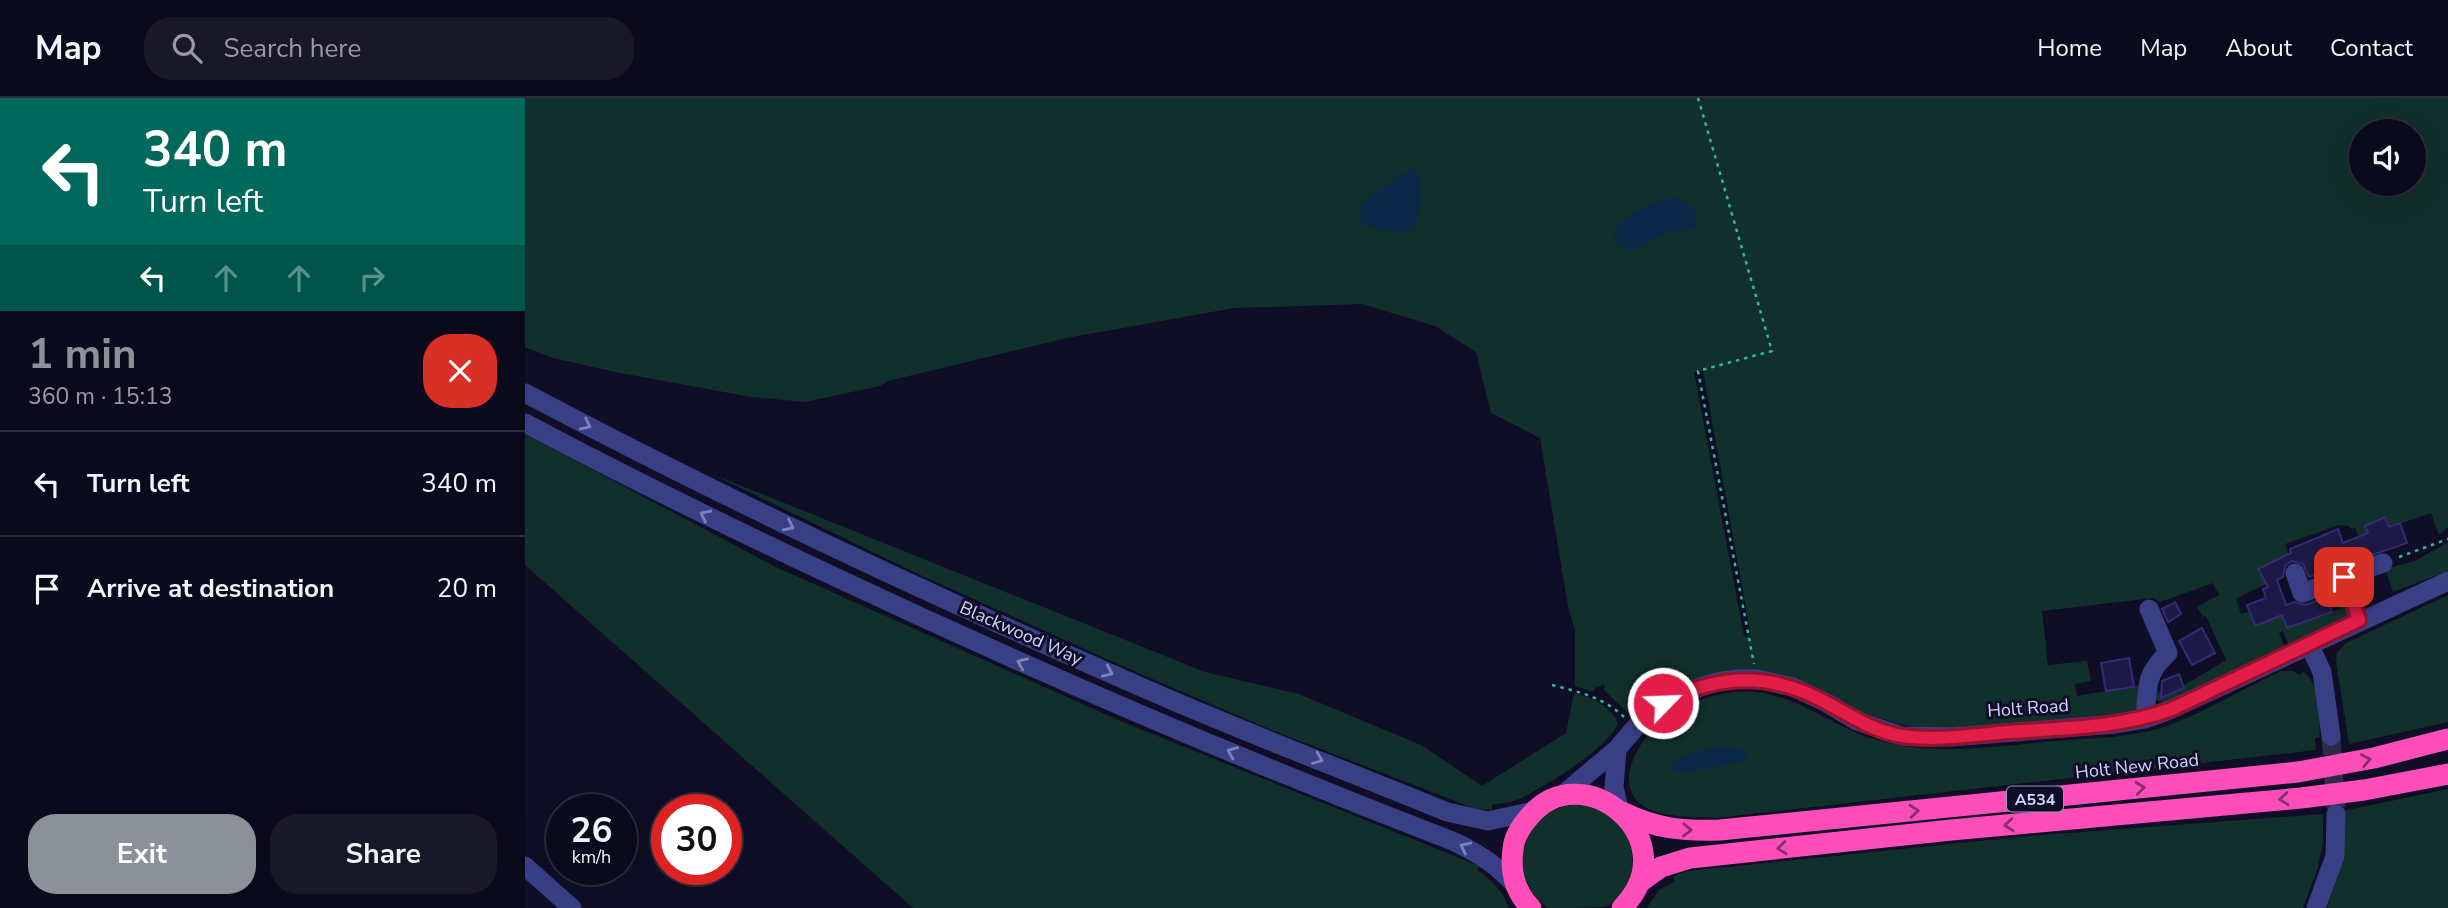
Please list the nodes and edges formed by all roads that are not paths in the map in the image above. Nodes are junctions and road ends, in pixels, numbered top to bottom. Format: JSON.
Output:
{"nodes":[{"id":1,"x":525,"y":393,"type":"edge"},
{"id":2,"x":525,"y":423,"type":"edge"},
{"id":3,"x":2383,"y":563,"type":"road end"},
{"id":4,"x":2295,"y":573,"type":"dead end"},
{"id":5,"x":2344,"y":577,"type":"junction"},
{"id":6,"x":2448,"y":580,"type":"edge"},
{"id":7,"x":2149,"y":609,"type":"dead end"},
{"id":8,"x":2359,"y":620,"type":"junction"},
{"id":9,"x":2309,"y":644,"type":"junction"},
{"id":10,"x":2145,"y":719,"type":"junction"},
{"id":11,"x":2331,"y":736,"type":"tunnel mouth"},
{"id":12,"x":2448,"y":739,"type":"edge"},
{"id":13,"x":1617,"y":748,"type":"junction"},
{"id":14,"x":2448,"y":774,"type":"edge"},
{"id":15,"x":1560,"y":797,"type":"junction"},
{"id":16,"x":1534,"y":811,"type":"junction"},
{"id":17,"x":1621,"y":811,"type":"junction"},
{"id":18,"x":2336,"y":814,"type":"tunnel mouth"},
{"id":19,"x":525,"y":866,"type":"edge"},
{"id":20,"x":1631,"y":899,"type":"edge"},
{"id":21,"x":1523,"y":900,"type":"edge"},
{"id":22,"x":572,"y":908,"type":"edge"},
{"id":23,"x":2316,"y":908,"type":"edge"}],
"edges":[{"from":1,"to":16,"type":"street","name":"Blackwood Way","one_way":true},
{"from":21,"to":2,"type":"street","name":"Blackwood Way","one_way":true},
{"from":3,"to":5,"type":"street"},
{"from":4,"to":5,"type":"street"},
{"from":5,"to":8,"type":"street"},
{"from":6,"to":8,"type":"street","name":"Holt Road"},
{"from":7,"to":10,"type":"street"},
{"from":8,"to":9,"type":"street","name":"Holt Road"},
{"from":9,"to":10,"type":"street","name":"Holt Road"},
{"from":9,"to":11,"type":"street"},
{"from":10,"to":13,"type":"street","name":"Holt Road"},
{"from":17,"to":12,"type":"highway","name":"Holt New Road","number":"A534","one_way":true},
{"from":13,"to":15,"type":"street","name":"Holt Road"},
{"from":13,"to":17,"type":"street"},
{"from":14,"to":20,"type":"highway","number":"A534","one_way":true},
{"from":15,"to":16,"type":"highway"},
{"from":15,"to":17,"type":"highway","name":"Holt New Road"},
{"from":16,"to":21,"type":"highway"},
{"from":17,"to":20,"type":"highway"},
{"from":18,"to":23,"type":"street"},
{"from":19,"to":22,"type":"street"}]}
